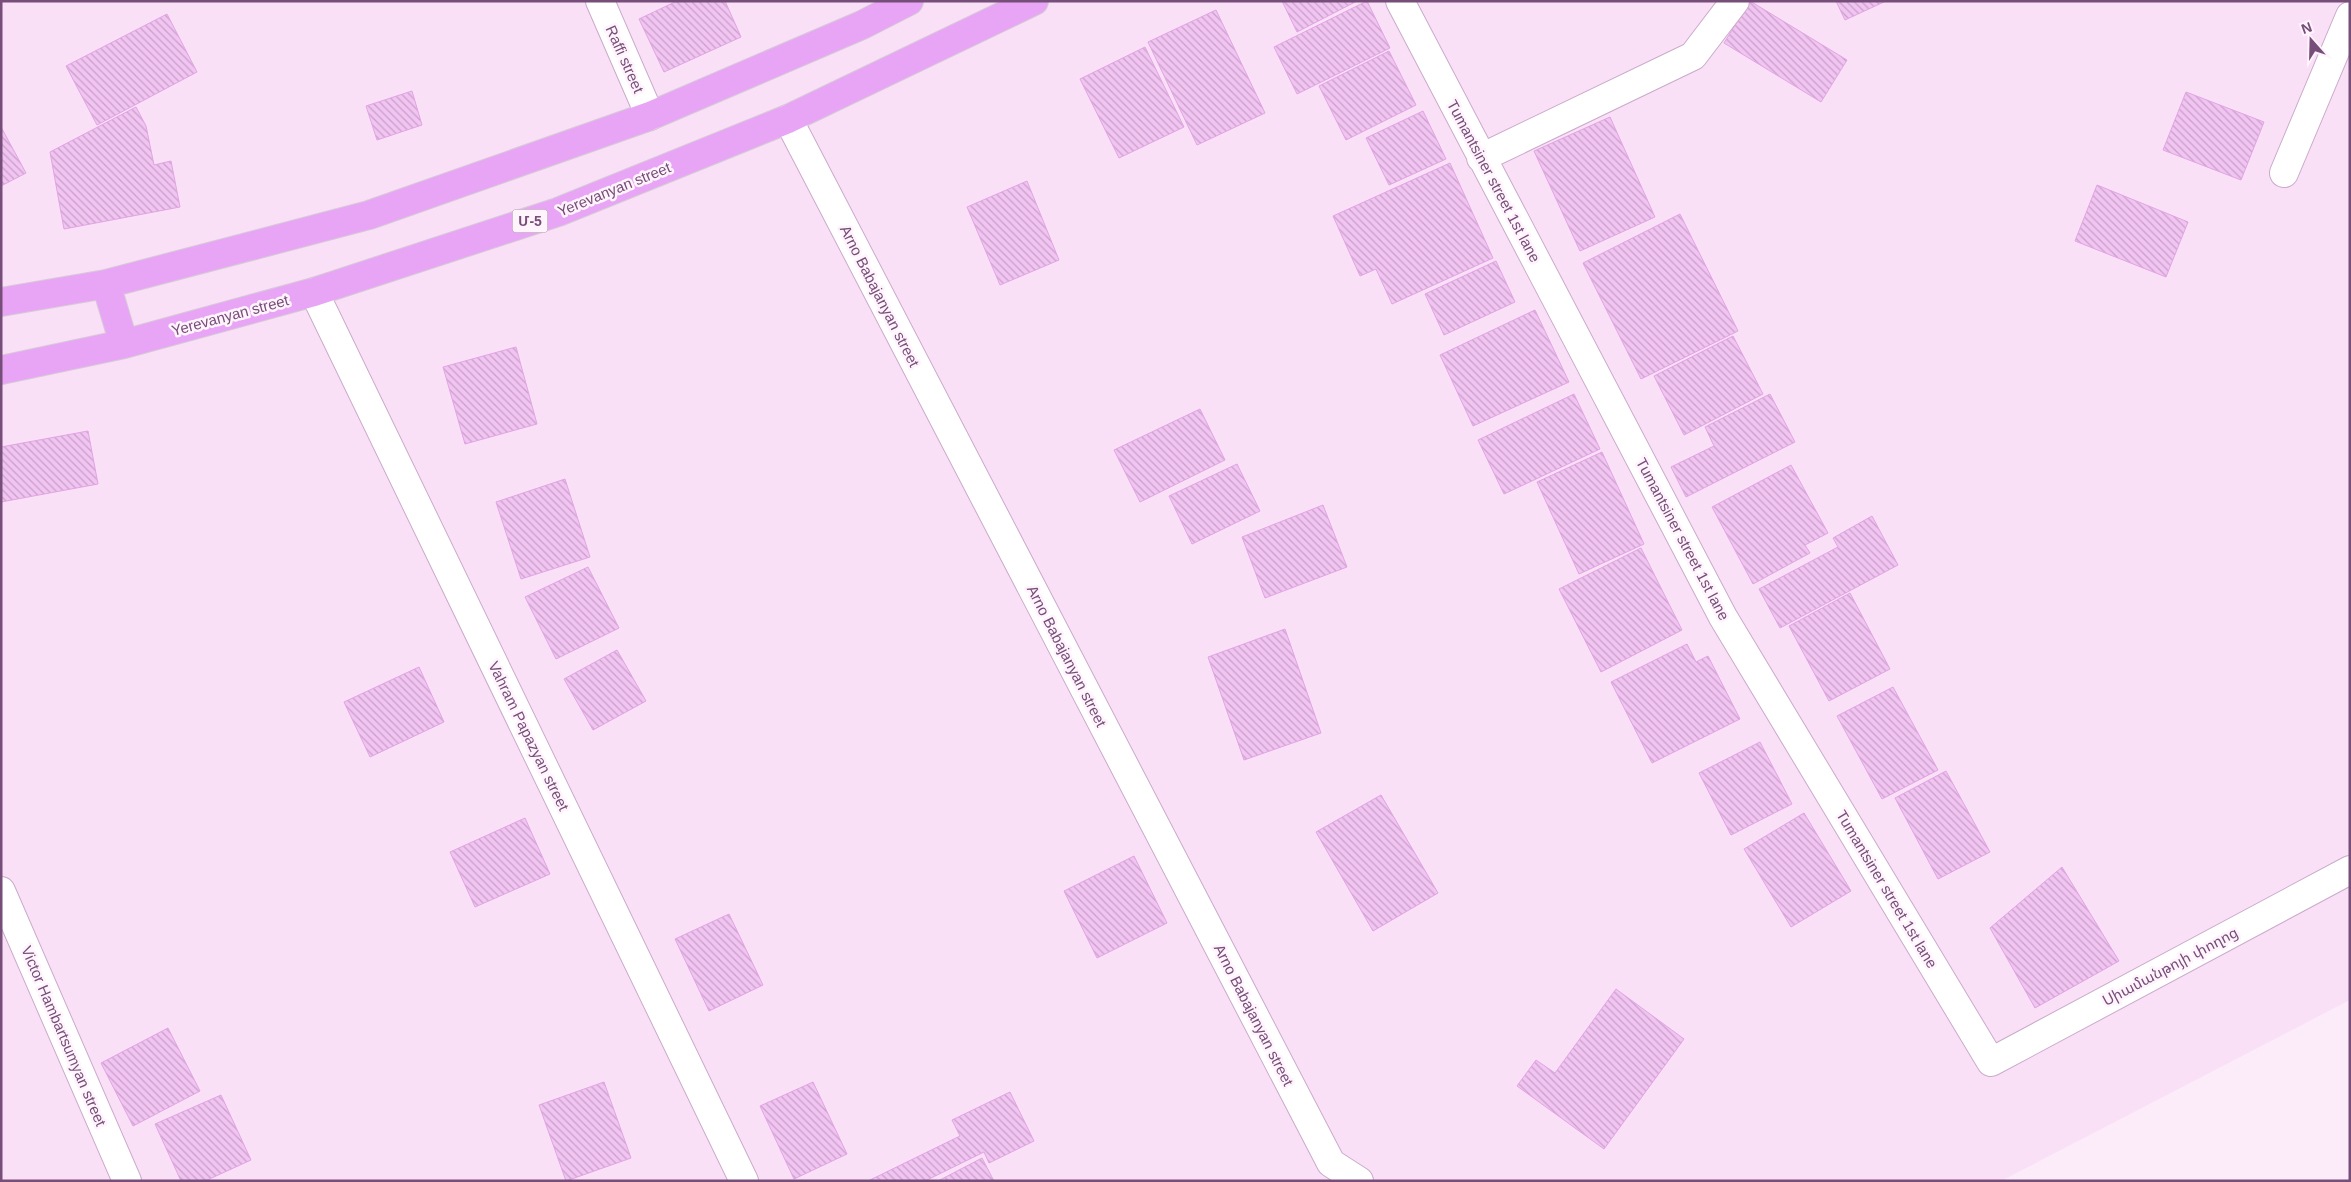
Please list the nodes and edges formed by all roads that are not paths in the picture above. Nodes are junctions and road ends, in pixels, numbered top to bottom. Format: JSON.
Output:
{"nodes":[{"id":1,"x":600,"y":1,"type":"edge"},
{"id":2,"x":909,"y":1,"type":"edge"},
{"id":3,"x":1034,"y":1,"type":"edge"},
{"id":4,"x":1400,"y":1,"type":"edge"},
{"id":5,"x":1735,"y":1,"type":"edge"},
{"id":6,"x":2350,"y":16,"type":"edge"},
{"id":7,"x":650,"y":116,"type":"junction"},
{"id":8,"x":788,"y":119,"type":"junction"},
{"id":9,"x":1482,"y":158,"type":"junction"},
{"id":10,"x":2284,"y":172,"type":"dead end"},
{"id":11,"x":106,"y":284,"type":"junction"},
{"id":12,"x":314,"y":292,"type":"junction"},
{"id":13,"x":1,"y":302,"type":"edge"},
{"id":14,"x":124,"y":344,"type":"junction"},
{"id":15,"x":1,"y":370,"type":"edge"},
{"id":16,"x":2350,"y":870,"type":"edge"},
{"id":17,"x":1,"y":891,"type":"edge"},
{"id":18,"x":1991,"y":1062,"type":"joint"},
{"id":19,"x":127,"y":1181,"type":"edge"},
{"id":20,"x":744,"y":1181,"type":"edge"},
{"id":21,"x":1359,"y":1181,"type":"edge"}],
"edges":[{"from":1,"to":7,"type":"street","name":"Raffi street"},
{"from":2,"to":7,"type":"highway"},
{"from":3,"to":8,"type":"highway","name":"Yerevanyan street","number":"Մ-5"},
{"from":4,"to":9,"type":"street","name":"Tumantsiner street 1st lane"},
{"from":5,"to":9,"type":"street"},
{"from":6,"to":10,"type":"street"},
{"from":7,"to":11,"type":"highway"},
{"from":8,"to":12,"type":"highway","name":"Yerevanyan street","number":"Մ-5"},
{"from":8,"to":21,"type":"street","name":"Arno Babajanyan street"},
{"from":9,"to":18,"type":"street","name":"Tumantsiner street 1st lane"},
{"from":11,"to":13,"type":"highway"},
{"from":11,"to":14,"type":"highway"},
{"from":12,"to":14,"type":"highway","name":"Yerevanyan street","number":"Մ-5"},
{"from":12,"to":20,"type":"street","name":"Vahram Papazyan street"},
{"from":14,"to":15,"type":"highway","name":"Yerevanyan street","number":"Մ-5"},
{"from":16,"to":18,"type":"street","name":"Սիամանթոյի փողոց"},
{"from":17,"to":19,"type":"street","name":"Victor Hambartsumyan street"}]}
